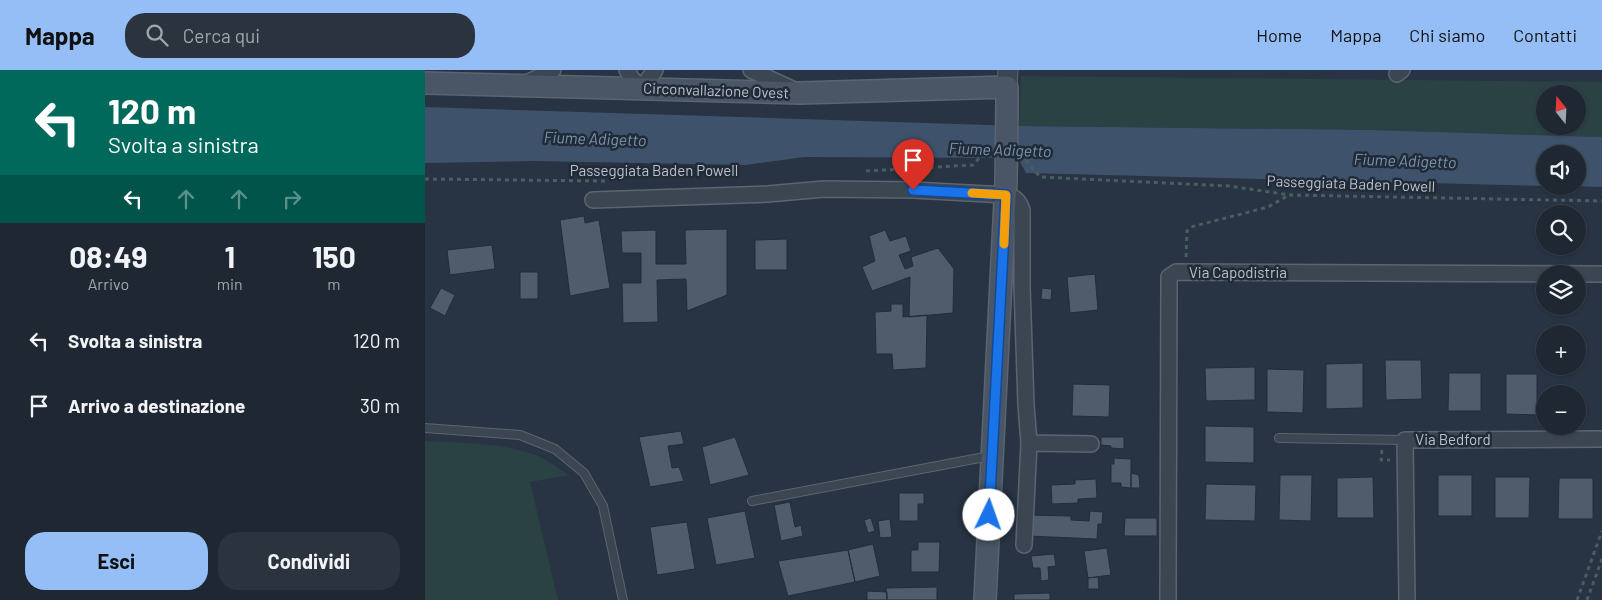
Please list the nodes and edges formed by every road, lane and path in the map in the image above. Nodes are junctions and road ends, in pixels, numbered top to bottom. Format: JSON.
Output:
{"nodes":[{"id":1,"x":553,"y":70,"type":"edge"},
{"id":2,"x":627,"y":70,"type":"edge"},
{"id":3,"x":655,"y":70,"type":"edge"},
{"id":4,"x":751,"y":70,"type":"edge"},
{"id":5,"x":425,"y":83,"type":"edge"},
{"id":6,"x":522,"y":85,"type":"junction"},
{"id":7,"x":1007,"y":87,"type":"edge"},
{"id":8,"x":642,"y":88,"type":"junction"},
{"id":9,"x":800,"y":93,"type":"junction"},
{"id":10,"x":973,"y":165,"type":"dead end"},
{"id":11,"x":858,"y":172,"type":"dead end"},
{"id":12,"x":1041,"y":176,"type":"dead end"},
{"id":13,"x":425,"y":179,"type":"edge"},
{"id":14,"x":613,"y":182,"type":"dead end"},
{"id":15,"x":1006,"y":188,"type":"junction"},
{"id":16,"x":1290,"y":195,"type":"junction"},
{"id":17,"x":593,"y":200,"type":"dead end"},
{"id":18,"x":1602,"y":202,"type":"edge"},
{"id":19,"x":1186,"y":272,"type":"junction"},
{"id":20,"x":1602,"y":274,"type":"edge"},
{"id":21,"x":425,"y":428,"type":"edge"},
{"id":22,"x":1279,"y":438,"type":"dead end"},
{"id":23,"x":1602,"y":439,"type":"edge"},
{"id":24,"x":1405,"y":440,"type":"junction"},
{"id":25,"x":1029,"y":443,"type":"junction"},
{"id":26,"x":1091,"y":444,"type":"dead end"},
{"id":27,"x":992,"y":456,"type":"junction"},
{"id":28,"x":752,"y":501,"type":"dead end"},
{"id":29,"x":1602,"y":531,"type":"edge"},
{"id":30,"x":1024,"y":545,"type":"dead end"},
{"id":31,"x":1602,"y":559,"type":"edge"},
{"id":32,"x":623,"y":600,"type":"edge"},
{"id":33,"x":985,"y":600,"type":"edge"},
{"id":34,"x":1167,"y":600,"type":"edge"},
{"id":35,"x":1407,"y":600,"type":"edge"},
{"id":36,"x":1577,"y":600,"type":"edge"},
{"id":37,"x":1587,"y":600,"type":"edge"}],
"edges":[{"from":1,"to":6,"type":"street"},
{"from":2,"to":8,"type":"street"},
{"from":3,"to":8,"type":"street"},
{"from":4,"to":9,"type":"street"},
{"from":5,"to":6,"type":"main road","name":"Circonvallazione Ovest"},
{"from":6,"to":8,"type":"main road","name":"Circonvallazione Ovest"},
{"from":7,"to":9,"type":"main road","name":"Circonvallazione Ovest"},
{"from":7,"to":15,"type":"main road","bridge":true},
{"from":8,"to":9,"type":"main road","name":"Circonvallazione Ovest"},
{"from":10,"to":11,"type":"path"},
{"from":12,"to":16,"type":"path","name":"Passeggiata Baden Powell"},
{"from":13,"to":14,"type":"path","name":"Passeggiata Baden Powell"},
{"from":15,"to":17,"type":"street"},
{"from":15,"to":25,"type":"street"},
{"from":15,"to":27,"type":"main road"},
{"from":16,"to":18,"type":"path","name":"Passeggiata Baden Powell"},
{"from":16,"to":19,"type":"path"},
{"from":19,"to":20,"type":"street","name":"Via Capodistria"},
{"from":19,"to":34,"type":"street","name":"Via Capodistria"},
{"from":21,"to":32,"type":"lane"},
{"from":22,"to":24,"type":"lane"},
{"from":23,"to":24,"type":"street","name":"Via Bedford"},
{"from":24,"to":35,"type":"street","name":"Via Bedford"},
{"from":25,"to":26,"type":"street"},
{"from":25,"to":30,"type":"street"},
{"from":27,"to":28,"type":"lane"},
{"from":27,"to":33,"type":"main road"},
{"from":29,"to":36,"type":"path"},
{"from":31,"to":37,"type":"path"}]}
